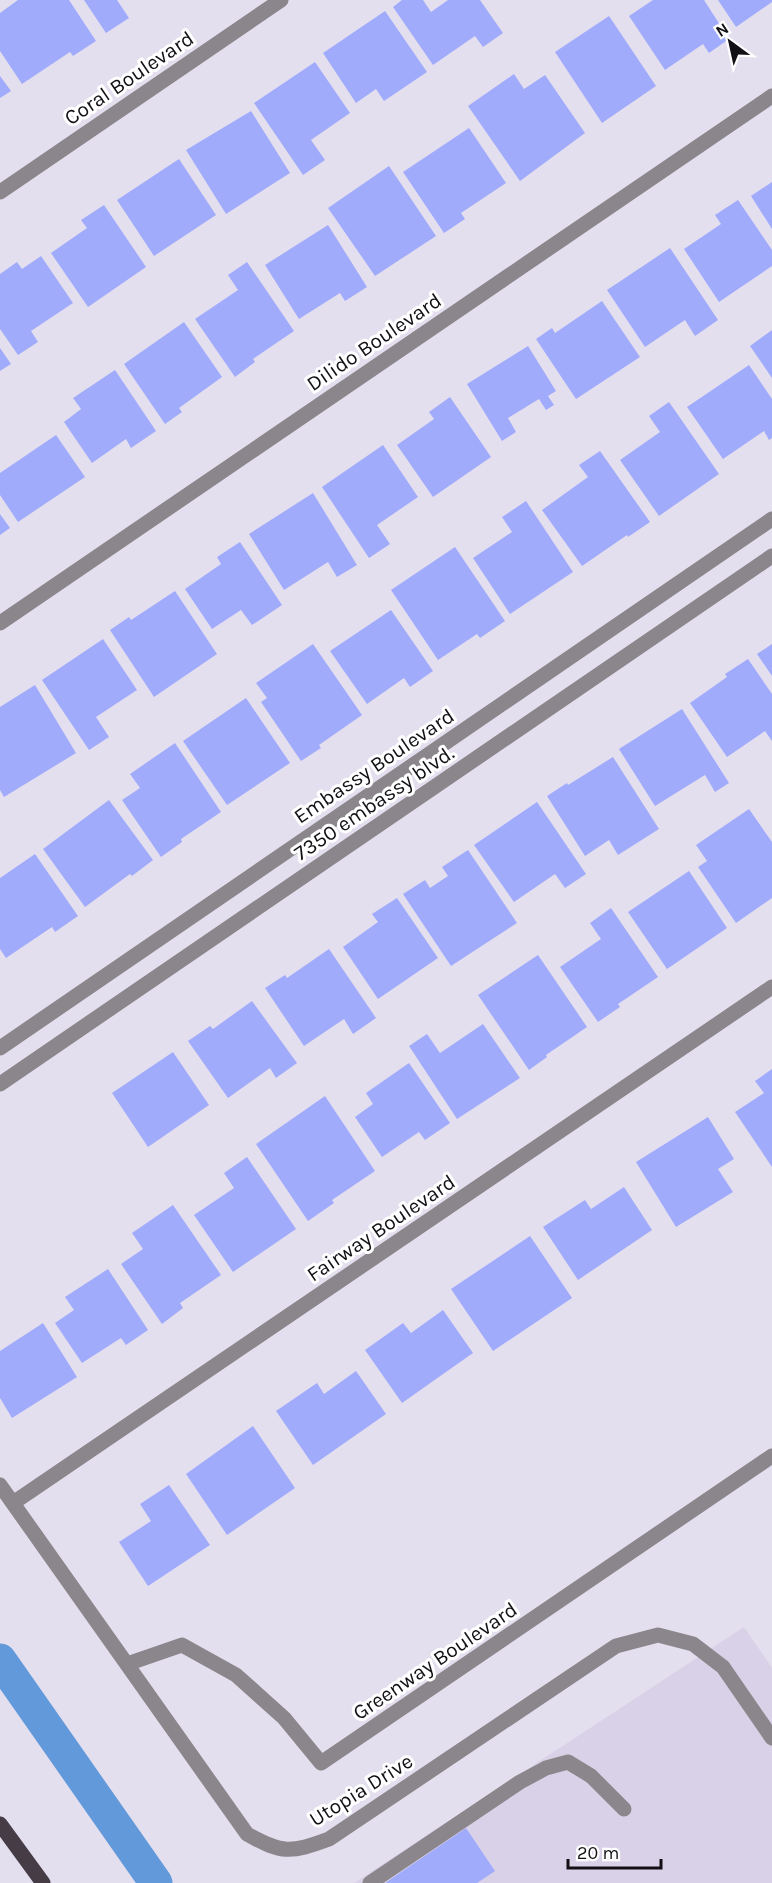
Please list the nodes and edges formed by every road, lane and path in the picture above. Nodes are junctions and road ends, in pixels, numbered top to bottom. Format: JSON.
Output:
{"nodes":[{"id":1,"x":281,"y":0,"type":"edge"},
{"id":2,"x":772,"y":96,"type":"edge"},
{"id":3,"x":0,"y":192,"type":"edge"},
{"id":4,"x":772,"y":519,"type":"edge"},
{"id":5,"x":772,"y":556,"type":"edge"},
{"id":6,"x":0,"y":623,"type":"edge"},
{"id":7,"x":772,"y":987,"type":"edge"},
{"id":8,"x":0,"y":1048,"type":"edge"},
{"id":9,"x":0,"y":1084,"type":"edge"},
{"id":10,"x":772,"y":1456,"type":"edge"},
{"id":11,"x":0,"y":1485,"type":"edge"},
{"id":12,"x":13,"y":1503,"type":"junction"},
{"id":13,"x":127,"y":1664,"type":"junction"},
{"id":14,"x":772,"y":1737,"type":"edge"},
{"id":15,"x":624,"y":1809,"type":"dead end"},
{"id":16,"x":0,"y":1824,"type":"edge"},
{"id":17,"x":43,"y":1883,"type":"edge"},
{"id":18,"x":370,"y":1883,"type":"edge"}],
"edges":[{"from":1,"to":3,"type":"street","name":"Coral Boulevard"},
{"from":2,"to":6,"type":"street","name":"Dilido Boulevard"},
{"from":4,"to":8,"type":"street","name":"Embassy Boulevard"},
{"from":5,"to":9,"type":"street","name":"7350 embassy blvd."},
{"from":7,"to":12,"type":"street","name":"Fairway Boulevard"},
{"from":10,"to":13,"type":"street","name":"Greenway Boulevard"},
{"from":11,"to":12,"type":"street","name":"Utopia Drive"},
{"from":12,"to":13,"type":"street","name":"Utopia Drive"},
{"from":13,"to":14,"type":"street","name":"Utopia Drive"},
{"from":15,"to":18,"type":"street"},
{"from":16,"to":17,"type":"main road"}]}
